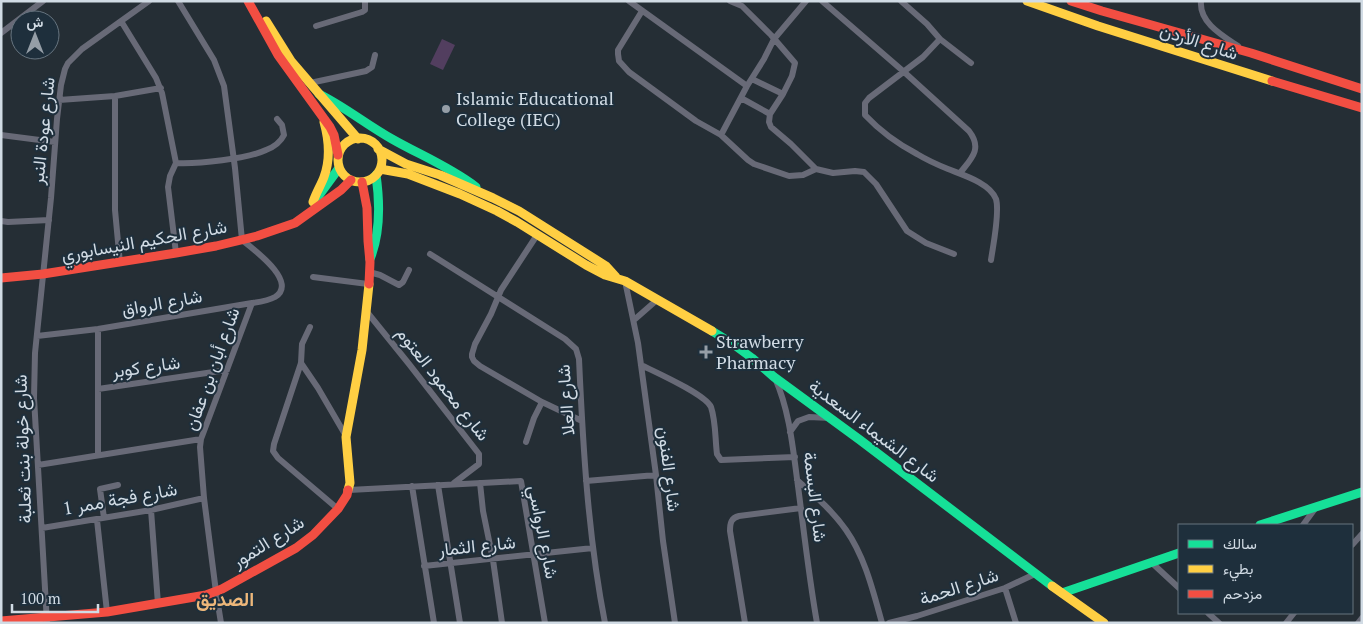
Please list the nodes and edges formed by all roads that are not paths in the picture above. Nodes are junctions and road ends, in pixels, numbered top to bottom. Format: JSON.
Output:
{"nodes":[{"id":1,"x":43,"y":1,"type":"edge"},
{"id":2,"x":149,"y":1,"type":"edge"},
{"id":3,"x":178,"y":1,"type":"edge"},
{"id":4,"x":248,"y":1,"type":"edge"},
{"id":5,"x":255,"y":1,"type":"edge"},
{"id":6,"x":365,"y":1,"type":"edge"},
{"id":7,"x":629,"y":1,"type":"edge"},
{"id":8,"x":730,"y":1,"type":"edge"},
{"id":9,"x":806,"y":1,"type":"edge"},
{"id":10,"x":822,"y":1,"type":"edge"},
{"id":11,"x":901,"y":1,"type":"edge"},
{"id":12,"x":1027,"y":1,"type":"edge"},
{"id":13,"x":1071,"y":1,"type":"edge"},
{"id":14,"x":1201,"y":1,"type":"edge"},
{"id":15,"x":740,"y":4,"type":"edge"},
{"id":16,"x":642,"y":12,"type":"junction"},
{"id":17,"x":121,"y":22,"type":"junction"},
{"id":18,"x":1150,"y":24,"type":"junction"},
{"id":19,"x":316,"y":26,"type":"dead end"},
{"id":20,"x":1,"y":33,"type":"edge"},
{"id":21,"x":774,"y":39,"type":"junction"},
{"id":22,"x":940,"y":39,"type":"junction"},
{"id":23,"x":1251,"y":53,"type":"junction"},
{"id":24,"x":375,"y":55,"type":"dead end"},
{"id":25,"x":970,"y":63,"type":"dead end"},
{"id":26,"x":1227,"y":68,"type":"junction"},
{"id":27,"x":1303,"y":70,"type":"junction"},
{"id":28,"x":903,"y":71,"type":"junction"},
{"id":29,"x":295,"y":73,"type":"junction"},
{"id":30,"x":752,"y":79,"type":"junction"},
{"id":31,"x":310,"y":83,"type":"junction"},
{"id":32,"x":747,"y":86,"type":"junction"},
{"id":33,"x":160,"y":88,"type":"junction"},
{"id":34,"x":1362,"y":89,"type":"edge"},
{"id":35,"x":319,"y":94,"type":"junction"},
{"id":36,"x":783,"y":94,"type":"junction"},
{"id":37,"x":115,"y":96,"type":"junction"},
{"id":38,"x":741,"y":98,"type":"junction"},
{"id":39,"x":59,"y":100,"type":"junction"},
{"id":40,"x":313,"y":102,"type":"junction"},
{"id":41,"x":1362,"y":102,"type":"edge"},
{"id":42,"x":1362,"y":108,"type":"edge"},
{"id":43,"x":770,"y":114,"type":"junction"},
{"id":44,"x":277,"y":119,"type":"dead end"},
{"id":45,"x":1,"y":135,"type":"edge"},
{"id":46,"x":721,"y":135,"type":"junction"},
{"id":47,"x":358,"y":139,"type":"junction"},
{"id":48,"x":55,"y":142,"type":"junction"},
{"id":49,"x":378,"y":149,"type":"junction"},
{"id":50,"x":338,"y":155,"type":"junction"},
{"id":51,"x":233,"y":158,"type":"junction"},
{"id":52,"x":176,"y":164,"type":"junction"},
{"id":53,"x":339,"y":168,"type":"junction"},
{"id":54,"x":816,"y":169,"type":"junction"},
{"id":55,"x":378,"y":172,"type":"junction"},
{"id":56,"x":960,"y":173,"type":"junction"},
{"id":57,"x":351,"y":180,"type":"junction"},
{"id":58,"x":362,"y":182,"type":"junction"},
{"id":59,"x":481,"y":193,"type":"junction"},
{"id":60,"x":313,"y":202,"type":"junction"},
{"id":61,"x":1,"y":220,"type":"edge"},
{"id":62,"x":48,"y":220,"type":"junction"},
{"id":63,"x":290,"y":224,"type":"junction"},
{"id":64,"x":537,"y":235,"type":"junction"},
{"id":65,"x":242,"y":240,"type":"junction"},
{"id":66,"x":176,"y":253,"type":"junction"},
{"id":67,"x":430,"y":254,"type":"dead end"},
{"id":68,"x":954,"y":254,"type":"dead end"},
{"id":69,"x":370,"y":260,"type":"junction"},
{"id":70,"x":991,"y":260,"type":"dead end"},
{"id":71,"x":120,"y":263,"type":"junction"},
{"id":72,"x":409,"y":270,"type":"dead end"},
{"id":73,"x":369,"y":272,"type":"junction"},
{"id":74,"x":43,"y":274,"type":"junction"},
{"id":75,"x":314,"y":277,"type":"dead end"},
{"id":76,"x":1,"y":278,"type":"edge"},
{"id":77,"x":621,"y":279,"type":"junction"},
{"id":78,"x":368,"y":284,"type":"junction"},
{"id":79,"x":498,"y":298,"type":"junction"},
{"id":80,"x":658,"y":299,"type":"junction"},
{"id":81,"x":252,"y":303,"type":"junction"},
{"id":82,"x":367,"y":312,"type":"junction"},
{"id":83,"x":634,"y":320,"type":"junction"},
{"id":84,"x":310,"y":327,"type":"dead end"},
{"id":85,"x":98,"y":329,"type":"junction"},
{"id":86,"x":37,"y":336,"type":"junction"},
{"id":87,"x":301,"y":363,"type":"junction"},
{"id":88,"x":641,"y":365,"type":"junction"},
{"id":89,"x":227,"y":370,"type":"junction"},
{"id":90,"x":774,"y":377,"type":"junction"},
{"id":91,"x":98,"y":389,"type":"junction"},
{"id":92,"x":542,"y":402,"type":"junction"},
{"id":93,"x":830,"y":418,"type":"junction"},
{"id":94,"x":582,"y":421,"type":"junction"},
{"id":95,"x":790,"y":432,"type":"junction"},
{"id":96,"x":346,"y":437,"type":"junction"},
{"id":97,"x":202,"y":440,"type":"junction"},
{"id":98,"x":526,"y":442,"type":"dead end"},
{"id":99,"x":98,"y":455,"type":"junction"},
{"id":100,"x":795,"y":457,"type":"junction"},
{"id":101,"x":38,"y":465,"type":"junction"},
{"id":102,"x":656,"y":475,"type":"junction"},
{"id":103,"x":797,"y":480,"type":"junction"},
{"id":104,"x":586,"y":481,"type":"junction"},
{"id":105,"x":480,"y":483,"type":"junction"},
{"id":106,"x":453,"y":484,"type":"junction"},
{"id":107,"x":118,"y":485,"type":"dead end"},
{"id":108,"x":438,"y":485,"type":"junction"},
{"id":109,"x":412,"y":486,"type":"junction"},
{"id":110,"x":349,"y":490,"type":"junction"},
{"id":111,"x":1362,"y":492,"type":"edge"},
{"id":112,"x":204,"y":498,"type":"junction"},
{"id":113,"x":1317,"y":506,"type":"junction"},
{"id":114,"x":801,"y":508,"type":"junction"},
{"id":115,"x":338,"y":509,"type":"junction"},
{"id":116,"x":151,"y":510,"type":"junction"},
{"id":117,"x":100,"y":519,"type":"junction"},
{"id":118,"x":1263,"y":524,"type":"edge"},
{"id":119,"x":1304,"y":524,"type":"edge"},
{"id":120,"x":42,"y":528,"type":"junction"},
{"id":121,"x":1362,"y":534,"type":"edge"},
{"id":122,"x":1353,"y":544,"type":"edge"},
{"id":123,"x":593,"y":548,"type":"junction"},
{"id":124,"x":1178,"y":553,"type":"edge"},
{"id":125,"x":534,"y":554,"type":"junction"},
{"id":126,"x":493,"y":560,"type":"junction"},
{"id":127,"x":450,"y":563,"type":"junction"},
{"id":128,"x":1152,"y":563,"type":"junction"},
{"id":129,"x":424,"y":566,"type":"junction"},
{"id":130,"x":1035,"y":574,"type":"junction"},
{"id":131,"x":1178,"y":587,"type":"edge"},
{"id":132,"x":1005,"y":588,"type":"junction"},
{"id":133,"x":216,"y":592,"type":"junction"},
{"id":134,"x":1062,"y":593,"type":"junction"},
{"id":135,"x":158,"y":604,"type":"junction"},
{"id":136,"x":107,"y":612,"type":"junction"},
{"id":137,"x":1209,"y":614,"type":"edge"},
{"id":138,"x":1362,"y":618,"type":"edge"},
{"id":139,"x":47,"y":620,"type":"edge"},
{"id":140,"x":1,"y":621,"type":"edge"},
{"id":141,"x":221,"y":623,"type":"edge"},
{"id":142,"x":434,"y":623,"type":"edge"},
{"id":143,"x":460,"y":623,"type":"edge"},
{"id":144,"x":502,"y":623,"type":"edge"},
{"id":145,"x":545,"y":623,"type":"edge"},
{"id":146,"x":605,"y":623,"type":"edge"},
{"id":147,"x":676,"y":623,"type":"edge"},
{"id":148,"x":745,"y":623,"type":"edge"},
{"id":149,"x":817,"y":623,"type":"edge"},
{"id":150,"x":882,"y":623,"type":"edge"},
{"id":151,"x":890,"y":623,"type":"edge"},
{"id":152,"x":1016,"y":623,"type":"edge"},
{"id":153,"x":1104,"y":623,"type":"edge"},
{"id":154,"x":1219,"y":623,"type":"edge"},
{"id":155,"x":1358,"y":623,"type":"edge"}],
"edges":[{"from":1,"to":20,"type":"street"},
{"from":2,"to":17,"type":"street","name":"شارع عودة النبر"},
{"from":3,"to":51,"type":"street"},
{"from":4,"to":29,"type":"main road"},
{"from":5,"to":29,"type":"main road"},
{"from":6,"to":19,"type":"street"},
{"from":7,"to":16,"type":"street"},
{"from":8,"to":15,"type":"street"},
{"from":9,"to":21,"type":"street"},
{"from":10,"to":28,"type":"street"},
{"from":11,"to":22,"type":"street"},
{"from":12,"to":26,"type":"main road","name":"شارع الأردن"},
{"from":13,"to":18,"type":"main road","name":"شارع الأردن"},
{"from":14,"to":23,"type":"street"},
{"from":15,"to":21,"type":"street"},
{"from":16,"to":32,"type":"street"},
{"from":16,"to":46,"type":"street"},
{"from":17,"to":33,"type":"street"},
{"from":17,"to":39,"type":"street","name":"شارع عودة النبر"},
{"from":18,"to":23,"type":"main road","name":"شارع الأردن"},
{"from":18,"to":26,"type":"main road"},
{"from":21,"to":30,"type":"street"},
{"from":21,"to":36,"type":"street"},
{"from":22,"to":25,"type":"street"},
{"from":22,"to":28,"type":"street"},
{"from":23,"to":27,"type":"main road","name":"شارع الأردن"},
{"from":24,"to":31,"type":"street"},
{"from":26,"to":42,"type":"main road","name":"شارع الأردن"},
{"from":27,"to":34,"type":"main road","name":"شارع الأردن"},
{"from":27,"to":41,"type":"main road"},
{"from":28,"to":56,"type":"street"},
{"from":28,"to":56,"type":"street"},
{"from":29,"to":31,"type":"main road"},
{"from":29,"to":40,"type":"main road"},
{"from":30,"to":32,"type":"street"},
{"from":30,"to":36,"type":"street"},
{"from":31,"to":35,"type":"main road"},
{"from":32,"to":38,"type":"street"},
{"from":33,"to":37,"type":"street"},
{"from":33,"to":52,"type":"street"},
{"from":35,"to":47,"type":"main road"},
{"from":35,"to":59,"type":"main road"},
{"from":36,"to":43,"type":"street"},
{"from":37,"to":39,"type":"street"},
{"from":37,"to":71,"type":"street"},
{"from":38,"to":43,"type":"street"},
{"from":38,"to":46,"type":"street"},
{"from":39,"to":48,"type":"street","name":"شارع عودة النبر"},
{"from":40,"to":50,"type":"main road"},
{"from":40,"to":60,"type":"main road"},
{"from":43,"to":54,"type":"street"},
{"from":44,"to":51,"type":"street"},
{"from":45,"to":48,"type":"street"},
{"from":46,"to":54,"type":"street"},
{"from":47,"to":49,"type":"main road"},
{"from":47,"to":50,"type":"main road"},
{"from":48,"to":62,"type":"street","name":"شارع عودة النبر"},
{"from":49,"to":55,"type":"main road"},
{"from":49,"to":59,"type":"main road","name":"شارع الشيماء السعدية"},
{"from":50,"to":53,"type":"main road"},
{"from":51,"to":52,"type":"street"},
{"from":51,"to":65,"type":"street"},
{"from":52,"to":66,"type":"street"},
{"from":53,"to":57,"type":"main road"},
{"from":53,"to":60,"type":"main road","name":"شارع الحكيم النيسابوري"},
{"from":54,"to":68,"type":"street"},
{"from":55,"to":58,"type":"main road"},
{"from":55,"to":64,"type":"main road","name":"شارع الشيماء السعدية"},
{"from":55,"to":69,"type":"main road"},
{"from":56,"to":70,"type":"street"},
{"from":57,"to":58,"type":"main road"},
{"from":57,"to":63,"type":"main road","name":"شارع الحكيم النيسابوري"},
{"from":58,"to":69,"type":"main road"},
{"from":59,"to":77,"type":"main road","name":"شارع الشيماء السعدية"},
{"from":60,"to":63,"type":"main road","name":"شارع الحكيم النيسابوري"},
{"from":61,"to":62,"type":"street"},
{"from":62,"to":74,"type":"street","name":"شارع عودة النبر"},
{"from":63,"to":65,"type":"main road","name":"شارع الحكيم النيسابوري"},
{"from":64,"to":77,"type":"main road","name":"شارع الشيماء السعدية"},
{"from":64,"to":79,"type":"street"},
{"from":65,"to":66,"type":"main road","name":"شارع الحكيم النيسابوري"},
{"from":65,"to":81,"type":"street","name":"شارع الرواق"},
{"from":66,"to":71,"type":"main road","name":"شارع الحكيم النيسابوري"},
{"from":67,"to":79,"type":"street","name":"شارع العلا"},
{"from":69,"to":73,"type":"main road"},
{"from":71,"to":74,"type":"main road","name":"شارع الحكيم النيسابوري"},
{"from":72,"to":73,"type":"street"},
{"from":73,"to":78,"type":"main road"},
{"from":74,"to":76,"type":"main road","name":"شارع الحكيم النيسابوري"},
{"from":74,"to":86,"type":"street","name":"شارع خولة بنت ثعلبة"},
{"from":75,"to":78,"type":"street"},
{"from":77,"to":80,"type":"main road","name":"شارع الشيماء السعدية"},
{"from":77,"to":83,"type":"street","name":"شارع الفنون"},
{"from":78,"to":82,"type":"main road"},
{"from":79,"to":92,"type":"street"},
{"from":79,"to":94,"type":"street","name":"شارع العلا"},
{"from":80,"to":83,"type":"street"},
{"from":80,"to":90,"type":"main road","name":"شارع الشيماء السعدية"},
{"from":81,"to":85,"type":"street","name":"شارع الرواق"},
{"from":81,"to":89,"type":"street","name":"شارع أبان بن عفان"},
{"from":82,"to":96,"type":"main road"},
{"from":82,"to":106,"type":"street","name":"شارع محمود العتوم"},
{"from":83,"to":88,"type":"street","name":"شارع الفنون"},
{"from":84,"to":87,"type":"street"},
{"from":85,"to":86,"type":"street","name":"شارع الرواق"},
{"from":85,"to":91,"type":"street"},
{"from":86,"to":101,"type":"street","name":"شارع خولة بنت ثعلبة"},
{"from":87,"to":96,"type":"street"},
{"from":87,"to":115,"type":"street"},
{"from":88,"to":100,"type":"street"},
{"from":88,"to":102,"type":"street","name":"شارع الفنون"},
{"from":89,"to":91,"type":"street","name":"شارع كوبر"},
{"from":89,"to":97,"type":"street","name":"شارع أبان بن عفان"},
{"from":90,"to":93,"type":"main road","name":"شارع الشيماء السعدية"},
{"from":90,"to":95,"type":"street","name":"شارع البسمة"},
{"from":91,"to":99,"type":"street"},
{"from":92,"to":94,"type":"street"},
{"from":92,"to":98,"type":"street"},
{"from":93,"to":95,"type":"street"},
{"from":93,"to":130,"type":"main road","name":"شارع الشيماء السعدية"},
{"from":94,"to":104,"type":"street","name":"شارع العلا"},
{"from":95,"to":100,"type":"street","name":"شارع البسمة"},
{"from":96,"to":110,"type":"main road"},
{"from":97,"to":99,"type":"street"},
{"from":97,"to":112,"type":"street","name":"شارع أبان بن عفان"},
{"from":99,"to":101,"type":"street"},
{"from":100,"to":103,"type":"street","name":"شارع البسمة"},
{"from":101,"to":120,"type":"street","name":"شارع خولة بنت ثعلبة"},
{"from":102,"to":104,"type":"street"},
{"from":102,"to":147,"type":"street","name":"شارع الفنون"},
{"from":103,"to":114,"type":"street","name":"شارع البسمة"},
{"from":103,"to":150,"type":"street"},
{"from":104,"to":123,"type":"street","name":"شارع العلا"},
{"from":105,"to":106,"type":"street","name":"شارع الرواسي"},
{"from":105,"to":125,"type":"street","name":"شارع الرواسي"},
{"from":105,"to":126,"type":"street"},
{"from":106,"to":108,"type":"street"},
{"from":107,"to":117,"type":"street"},
{"from":108,"to":109,"type":"street"},
{"from":108,"to":127,"type":"street"},
{"from":109,"to":110,"type":"street"},
{"from":109,"to":129,"type":"street"},
{"from":110,"to":115,"type":"main road","name":"شارع التمور"},
{"from":111,"to":113,"type":"main road"},
{"from":112,"to":116,"type":"street","name":"شارع فجة ممر 1"},
{"from":112,"to":133,"type":"street","name":"شارع أبان بن عفان"},
{"from":113,"to":118,"type":"main road"},
{"from":113,"to":119,"type":"street"},
{"from":114,"to":148,"type":"street"},
{"from":114,"to":149,"type":"street","name":"شارع البسمة"},
{"from":115,"to":133,"type":"main road","name":"شارع التمور"},
{"from":116,"to":117,"type":"street","name":"شارع فجة ممر 1"},
{"from":116,"to":135,"type":"street"},
{"from":117,"to":120,"type":"street","name":"شارع فجة ممر 1"},
{"from":117,"to":136,"type":"street"},
{"from":120,"to":139,"type":"street","name":"شارع خولة بنت ثعلبة"},
{"from":121,"to":122,"type":"street"},
{"from":123,"to":125,"type":"street","name":"شارع الثمار"},
{"from":123,"to":146,"type":"street","name":"شارع العلا"},
{"from":124,"to":128,"type":"main road"},
{"from":125,"to":126,"type":"street","name":"شارع الثمار"},
{"from":125,"to":145,"type":"street","name":"شارع الرواسي"},
{"from":126,"to":127,"type":"street","name":"شارع الثمار"},
{"from":126,"to":144,"type":"street"},
{"from":127,"to":129,"type":"street","name":"شارع الثمار"},
{"from":127,"to":143,"type":"street"},
{"from":128,"to":131,"type":"street"},
{"from":128,"to":134,"type":"main road"},
{"from":129,"to":142,"type":"street"},
{"from":130,"to":132,"type":"street","name":"شارع الحمة"},
{"from":130,"to":134,"type":"main road","name":"شارع الشيماء السعدية"},
{"from":132,"to":151,"type":"street","name":"شارع الحمة"},
{"from":132,"to":152,"type":"street"},
{"from":133,"to":135,"type":"main road","name":"شارع التمور"},
{"from":133,"to":141,"type":"street","name":"شارع أبان بن عفان"},
{"from":134,"to":153,"type":"main road","name":"شارع الشيماء السعدية"},
{"from":135,"to":136,"type":"main road","name":"شارع التمور"},
{"from":136,"to":139,"type":"main road","name":"شارع التمور"},
{"from":137,"to":154,"type":"street"},
{"from":138,"to":155,"type":"street"},
{"from":139,"to":140,"type":"main road","name":"شارع التمور"}]}
